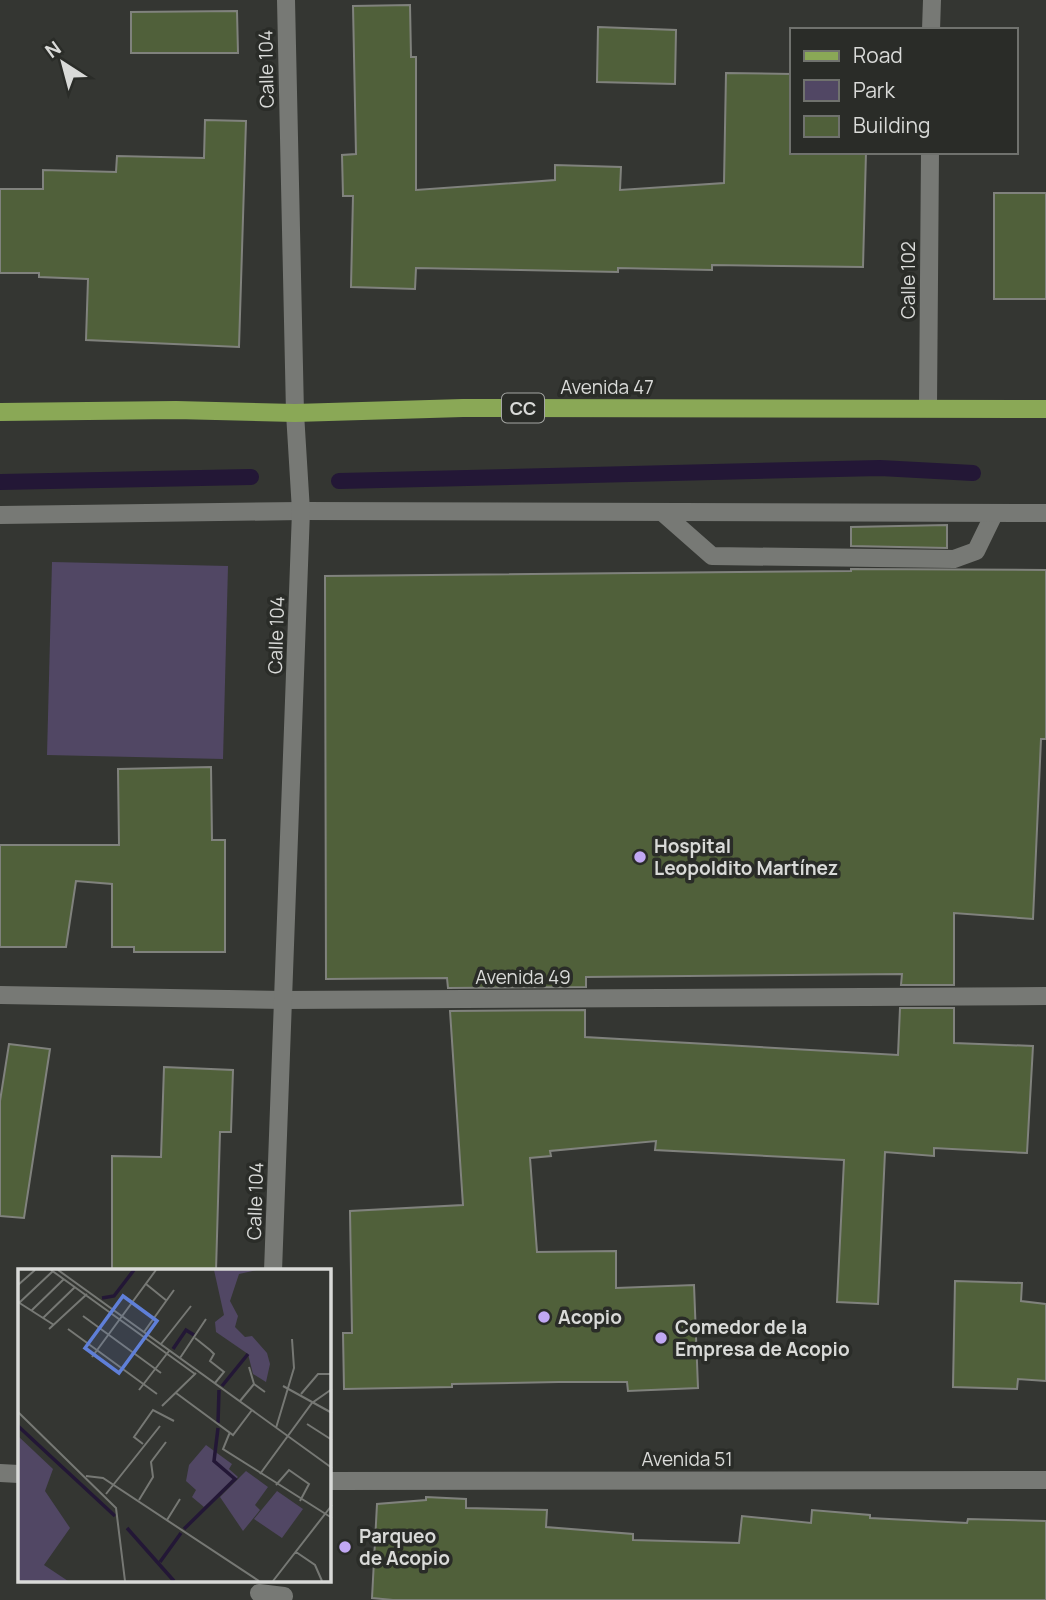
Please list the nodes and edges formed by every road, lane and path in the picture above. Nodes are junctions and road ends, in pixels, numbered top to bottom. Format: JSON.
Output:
{"nodes":[{"id":1,"x":286,"y":0,"type":"edge"},
{"id":2,"x":932,"y":0,"type":"edge"},
{"id":3,"x":931,"y":28,"type":"edge"},
{"id":4,"x":930,"y":154,"type":"edge"},
{"id":5,"x":928,"y":408,"type":"junction"},
{"id":6,"x":1046,"y":409,"type":"edge"},
{"id":7,"x":0,"y":412,"type":"edge"},
{"id":8,"x":295,"y":413,"type":"junction"},
{"id":9,"x":302,"y":511,"type":"junction"},
{"id":10,"x":662,"y":512,"type":"junction"},
{"id":11,"x":994,"y":513,"type":"junction"},
{"id":12,"x":1046,"y":513,"type":"edge"},
{"id":13,"x":0,"y":516,"type":"edge"},
{"id":14,"x":0,"y":995,"type":"edge"},
{"id":15,"x":1046,"y":996,"type":"edge"},
{"id":16,"x":284,"y":1000,"type":"junction"},
{"id":17,"x":273,"y":1269,"type":"edge"},
{"id":18,"x":0,"y":1473,"type":"edge"},
{"id":19,"x":18,"y":1474,"type":"edge"},
{"id":20,"x":1046,"y":1480,"type":"edge"},
{"id":21,"x":331,"y":1481,"type":"edge"},
{"id":22,"x":259,"y":1591,"type":"edge"},
{"id":23,"x":284,"y":1596,"type":"dead end"}],
"edges":[{"from":1,"to":8,"type":"street","name":"Calle 104"},
{"from":2,"to":3,"type":"street"},
{"from":4,"to":5,"type":"street","name":"Calle 102"},
{"from":5,"to":6,"type":"main road","name":"Avenida 47","number":"CC"},
{"from":5,"to":8,"type":"main road","name":"Avenida 47","number":"CC"},
{"from":7,"to":8,"type":"main road","name":"Avenida 47","number":"CC"},
{"from":8,"to":9,"type":"street","name":"Calle 104"},
{"from":9,"to":10,"type":"street"},
{"from":9,"to":13,"type":"street"},
{"from":9,"to":16,"type":"street","name":"Calle 104"},
{"from":10,"to":11,"type":"street"},
{"from":10,"to":11,"type":"street"},
{"from":11,"to":12,"type":"street"},
{"from":14,"to":16,"type":"street","name":"Avenida 49"},
{"from":15,"to":16,"type":"street","name":"Avenida 49"},
{"from":16,"to":17,"type":"street","name":"Calle 104"},
{"from":18,"to":19,"type":"street"},
{"from":20,"to":21,"type":"street","name":"Avenida 51"},
{"from":22,"to":23,"type":"street"}]}
